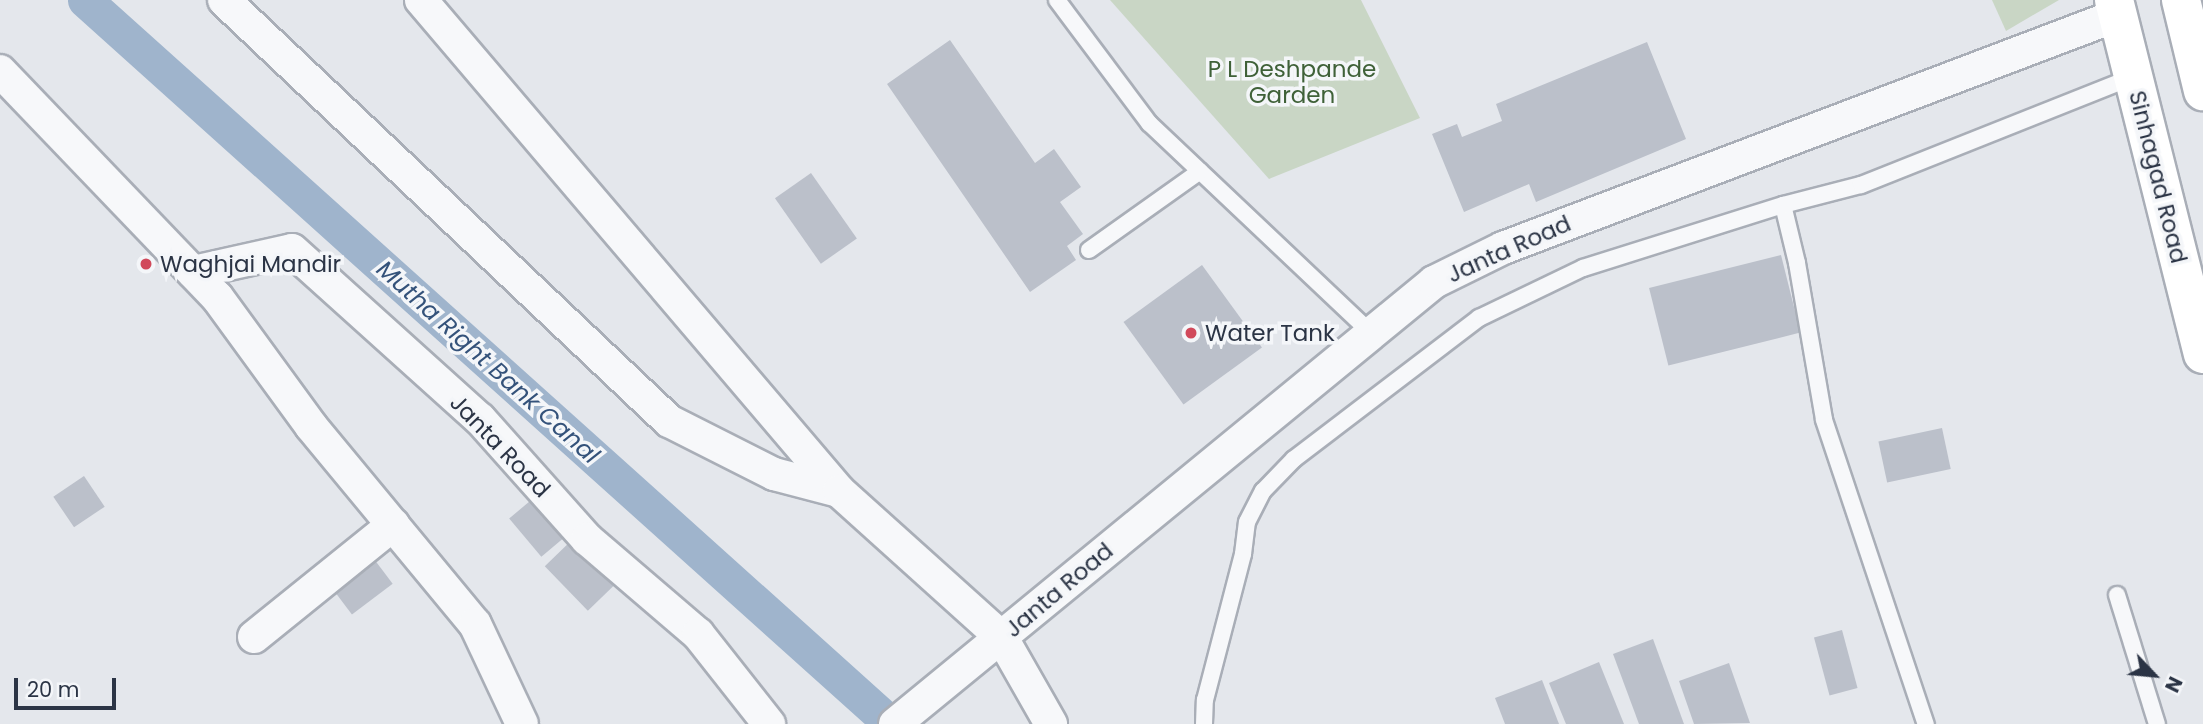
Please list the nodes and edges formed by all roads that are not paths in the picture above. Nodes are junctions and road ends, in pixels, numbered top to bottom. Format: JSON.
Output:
{"nodes":[{"id":1,"x":224,"y":0,"type":"edge"},
{"id":2,"x":421,"y":0,"type":"edge"},
{"id":3,"x":1057,"y":0,"type":"edge"},
{"id":4,"x":2181,"y":0,"type":"edge"},
{"id":5,"x":2116,"y":7,"type":"edge"},
{"id":6,"x":0,"y":71,"type":"edge"},
{"id":7,"x":2132,"y":77,"type":"junction"},
{"id":8,"x":2203,"y":91,"type":"edge"},
{"id":9,"x":1200,"y":171,"type":"junction"},
{"id":10,"x":1783,"y":205,"type":"junction"},
{"id":11,"x":1089,"y":250,"type":"dead end"},
{"id":12,"x":193,"y":272,"type":"junction"},
{"id":13,"x":1371,"y":333,"type":"junction"},
{"id":14,"x":2203,"y":354,"type":"edge"},
{"id":15,"x":839,"y":491,"type":"junction"},
{"id":16,"x":393,"y":525,"type":"junction"},
{"id":17,"x":2117,"y":595,"type":"dead end"},
{"id":18,"x":254,"y":636,"type":"dead end"},
{"id":19,"x":990,"y":647,"type":"junction"},
{"id":20,"x":522,"y":724,"type":"edge"},
{"id":21,"x":769,"y":724,"type":"edge"},
{"id":22,"x":895,"y":724,"type":"edge"},
{"id":23,"x":1051,"y":724,"type":"edge"},
{"id":24,"x":1204,"y":724,"type":"edge"},
{"id":25,"x":1926,"y":724,"type":"edge"},
{"id":26,"x":2157,"y":724,"type":"edge"}],
"edges":[{"from":1,"to":15,"type":"street"},
{"from":2,"to":15,"type":"street"},
{"from":3,"to":9,"type":"lane"},
{"from":4,"to":8,"type":"main road"},
{"from":5,"to":7,"type":"main road","name":"Sinhagad Road"},
{"from":5,"to":13,"type":"street","name":"Janta Road"},
{"from":6,"to":12,"type":"street"},
{"from":7,"to":10,"type":"lane"},
{"from":7,"to":14,"type":"main road","name":"Sinhagad Road"},
{"from":9,"to":11,"type":"lane"},
{"from":9,"to":13,"type":"lane"},
{"from":10,"to":24,"type":"lane"},
{"from":10,"to":25,"type":"lane"},
{"from":12,"to":16,"type":"street"},
{"from":12,"to":21,"type":"street","name":"Janta Road"},
{"from":13,"to":19,"type":"street","name":"Janta Road"},
{"from":15,"to":19,"type":"street"},
{"from":16,"to":18,"type":"street"},
{"from":16,"to":20,"type":"street"},
{"from":17,"to":26,"type":"lane"},
{"from":19,"to":22,"type":"street","name":"Janta Road"},
{"from":19,"to":23,"type":"street"}]}
